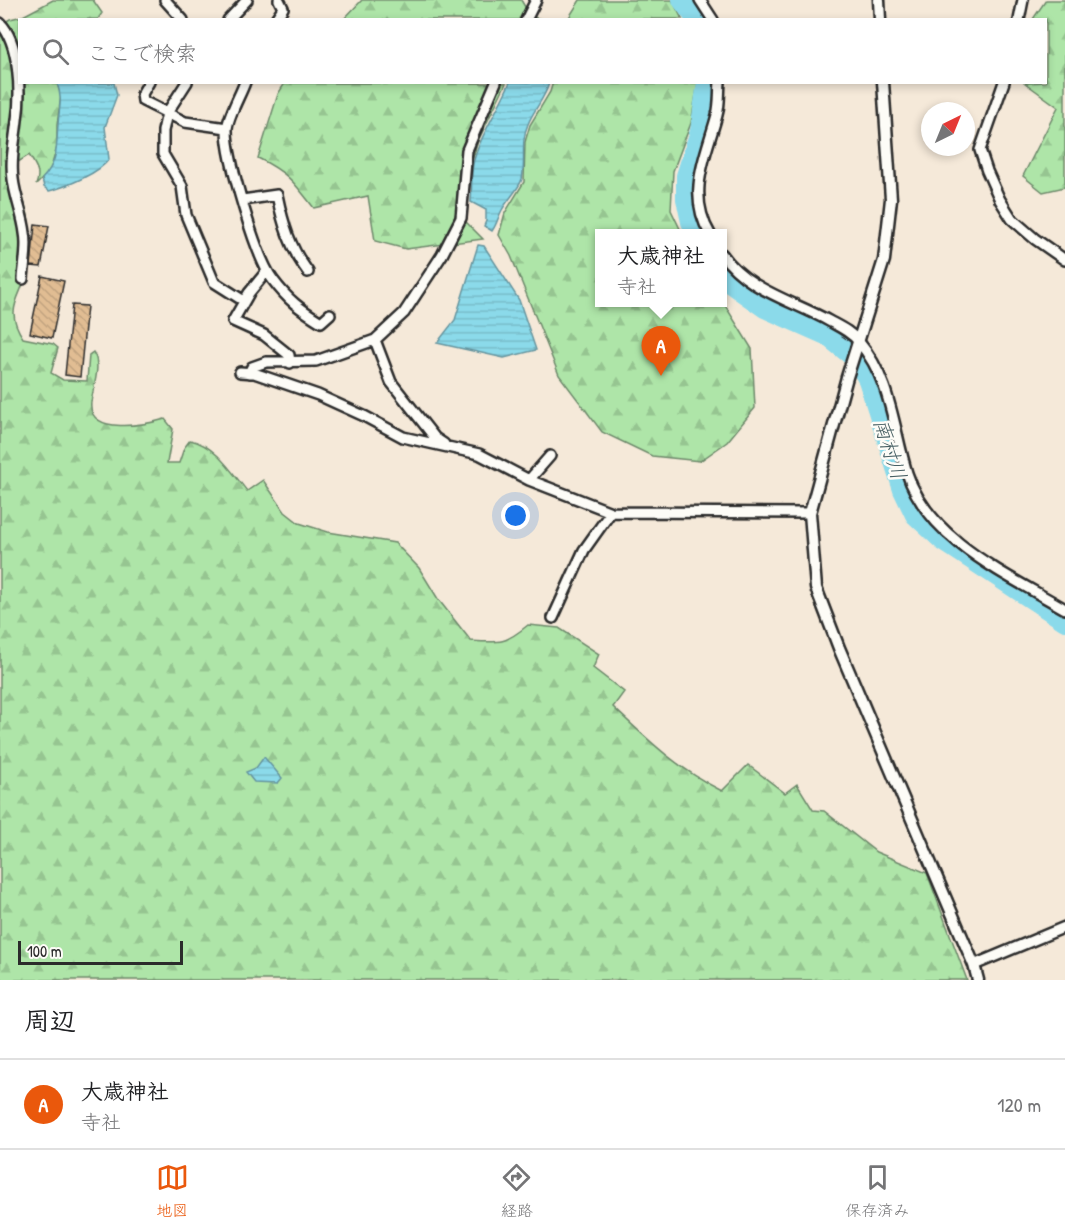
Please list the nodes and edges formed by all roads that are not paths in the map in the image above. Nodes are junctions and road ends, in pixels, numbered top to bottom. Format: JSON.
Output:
{"nodes":[{"id":1,"x":165,"y":0,"type":"edge"},
{"id":2,"x":247,"y":0,"type":"edge"},
{"id":3,"x":279,"y":0,"type":"edge"},
{"id":4,"x":536,"y":0,"type":"edge"},
{"id":5,"x":700,"y":0,"type":"edge"},
{"id":6,"x":879,"y":0,"type":"edge"},
{"id":7,"x":1023,"y":0,"type":"edge"},
{"id":8,"x":181,"y":18,"type":"edge"},
{"id":9,"x":230,"y":18,"type":"edge"},
{"id":10,"x":276,"y":18,"type":"edge"},
{"id":11,"x":527,"y":18,"type":"edge"},
{"id":12,"x":712,"y":18,"type":"edge"},
{"id":13,"x":880,"y":18,"type":"edge"},
{"id":14,"x":1019,"y":18,"type":"edge"},
{"id":15,"x":0,"y":23,"type":"edge"},
{"id":16,"x":148,"y":84,"type":"edge"},
{"id":17,"x":186,"y":84,"type":"edge"},
{"id":18,"x":244,"y":84,"type":"edge"},
{"id":19,"x":495,"y":84,"type":"edge"},
{"id":20,"x":720,"y":84,"type":"edge"},
{"id":21,"x":883,"y":84,"type":"edge"},
{"id":22,"x":1003,"y":84,"type":"edge"},
{"id":23,"x":167,"y":113,"type":"junction"},
{"id":24,"x":226,"y":128,"type":"junction"},
{"id":25,"x":243,"y":200,"type":"junction"},
{"id":26,"x":707,"y":229,"type":"edge"},
{"id":27,"x":727,"y":258,"type":"edge"},
{"id":28,"x":1065,"y":260,"type":"edge"},
{"id":29,"x":267,"y":271,"type":"junction"},
{"id":30,"x":308,"y":272,"type":"dead end"},
{"id":31,"x":23,"y":279,"type":"dead end"},
{"id":32,"x":244,"y":301,"type":"junction"},
{"id":33,"x":330,"y":314,"type":"dead end"},
{"id":34,"x":375,"y":340,"type":"junction"},
{"id":35,"x":858,"y":341,"type":"junction"},
{"id":36,"x":290,"y":363,"type":"junction"},
{"id":37,"x":450,"y":449,"type":"junction"},
{"id":38,"x":550,"y":456,"type":"dead end"},
{"id":39,"x":529,"y":480,"type":"junction"},
{"id":40,"x":611,"y":513,"type":"junction"},
{"id":41,"x":810,"y":513,"type":"junction"},
{"id":42,"x":1065,"y":609,"type":"edge"},
{"id":43,"x":553,"y":618,"type":"dead end"},
{"id":44,"x":1065,"y":927,"type":"edge"},
{"id":45,"x":974,"y":965,"type":"junction"},
{"id":46,"x":978,"y":980,"type":"edge"}],
"edges":[{"from":1,"to":8,"type":"street"},
{"from":2,"to":9,"type":"street"},
{"from":3,"to":10,"type":"street"},
{"from":4,"to":11,"type":"street"},
{"from":5,"to":12,"type":"street"},
{"from":6,"to":13,"type":"street"},
{"from":7,"to":14,"type":"street"},
{"from":15,"to":31,"type":"street"},
{"from":16,"to":23,"type":"street"},
{"from":17,"to":23,"type":"street"},
{"from":18,"to":24,"type":"street"},
{"from":19,"to":34,"type":"street"},
{"from":20,"to":26,"type":"street"},
{"from":21,"to":35,"type":"street"},
{"from":22,"to":28,"type":"street"},
{"from":23,"to":24,"type":"street"},
{"from":23,"to":32,"type":"street"},
{"from":24,"to":25,"type":"street"},
{"from":25,"to":29,"type":"street"},
{"from":25,"to":30,"type":"street"},
{"from":27,"to":35,"type":"street"},
{"from":29,"to":32,"type":"street"},
{"from":29,"to":33,"type":"street"},
{"from":32,"to":36,"type":"street"},
{"from":34,"to":36,"type":"street"},
{"from":34,"to":37,"type":"street"},
{"from":35,"to":41,"type":"street"},
{"from":35,"to":42,"type":"street"},
{"from":36,"to":37,"type":"street"},
{"from":37,"to":39,"type":"street"},
{"from":38,"to":39,"type":"street"},
{"from":39,"to":40,"type":"street"},
{"from":40,"to":41,"type":"street"},
{"from":40,"to":43,"type":"street"},
{"from":41,"to":45,"type":"street"},
{"from":44,"to":45,"type":"street"},
{"from":45,"to":46,"type":"street"}]}
